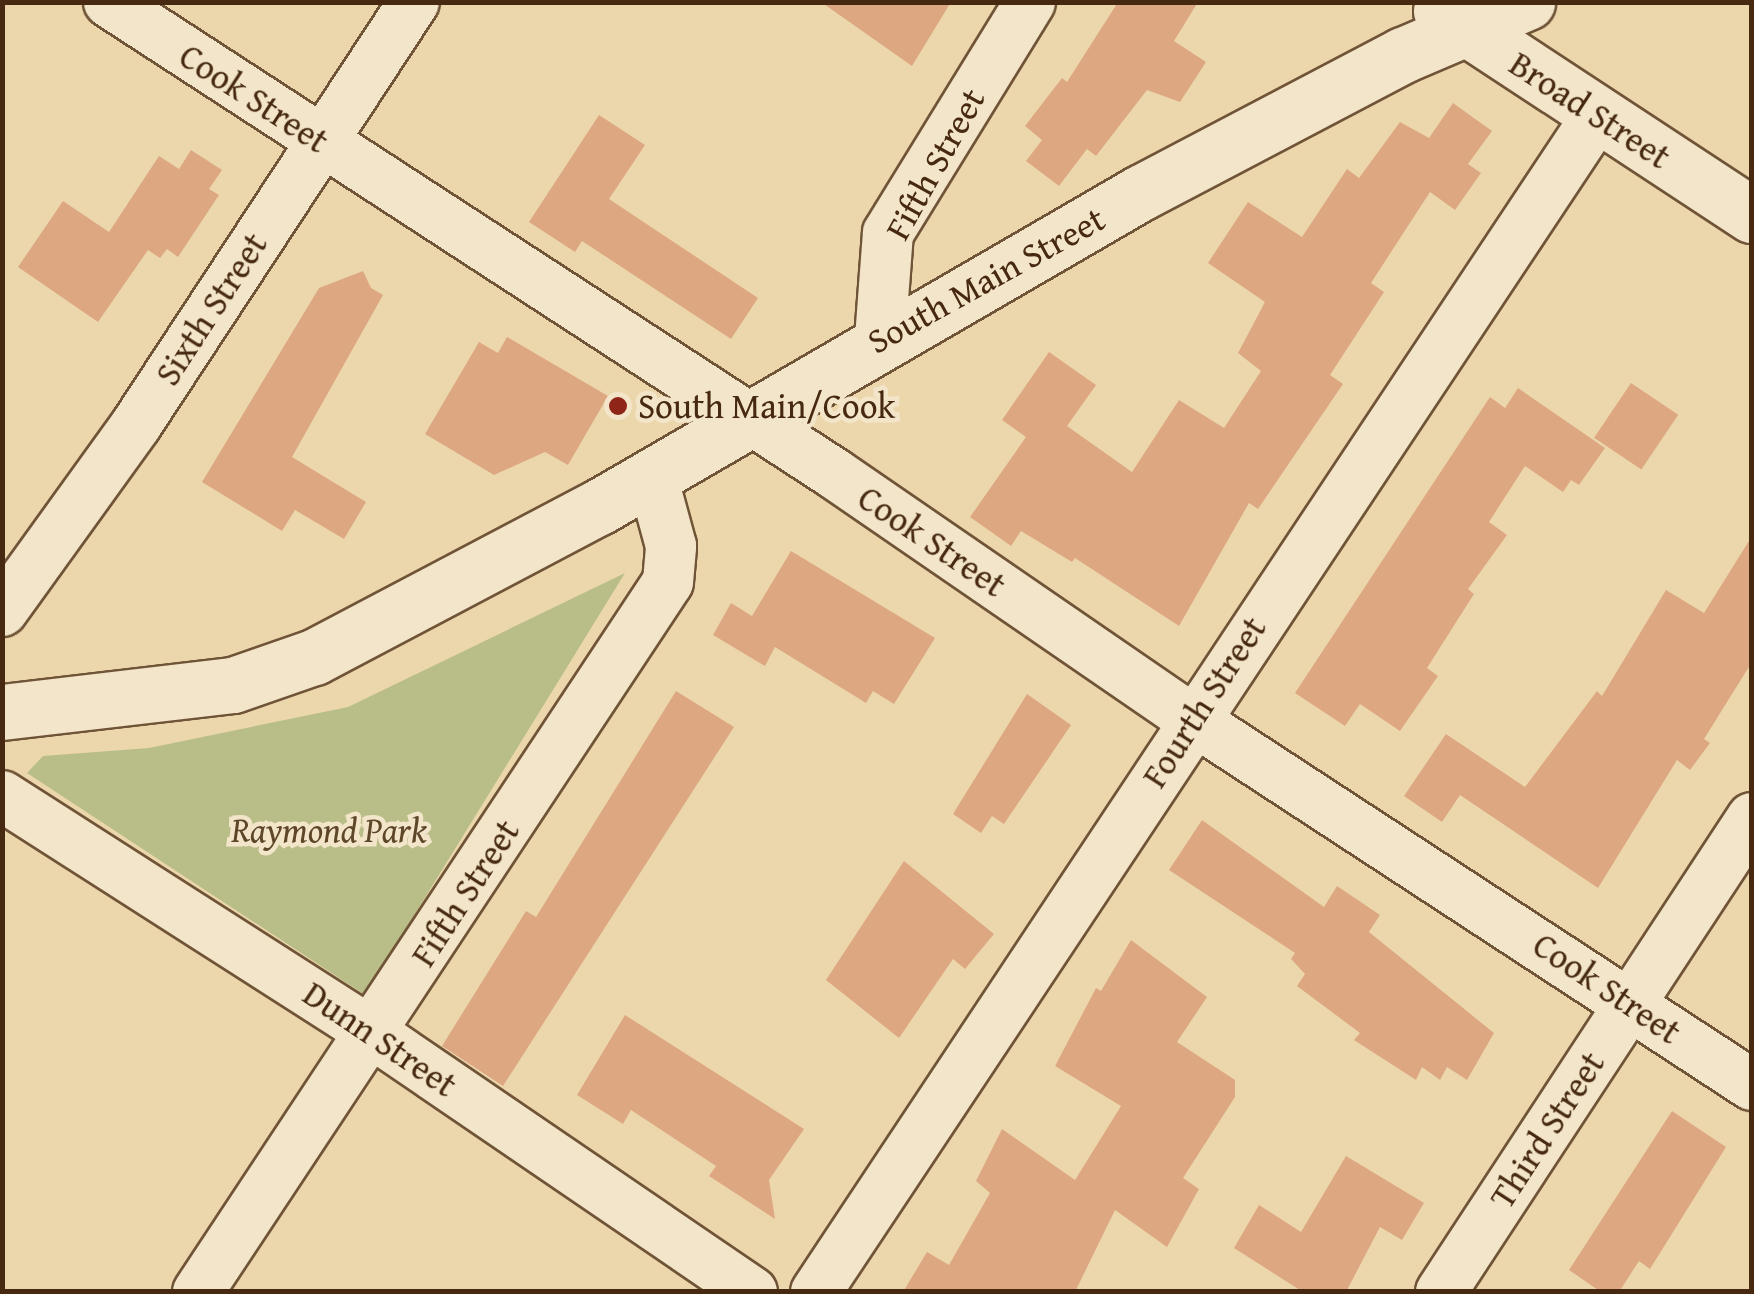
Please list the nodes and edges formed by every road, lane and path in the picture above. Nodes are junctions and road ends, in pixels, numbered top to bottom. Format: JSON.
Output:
{"nodes":[{"id":1,"x":109,"y":2,"type":"edge"},
{"id":2,"x":414,"y":2,"type":"edge"},
{"id":3,"x":1030,"y":2,"type":"edge"},
{"id":4,"x":1526,"y":2,"type":"edge"},
{"id":5,"x":1448,"y":15,"type":"edge"},
{"id":6,"x":1597,"y":116,"type":"junction"},
{"id":7,"x":321,"y":142,"type":"junction"},
{"id":8,"x":1752,"y":216,"type":"edge"},
{"id":9,"x":880,"y":339,"type":"junction"},
{"id":10,"x":748,"y":418,"type":"junction"},
{"id":11,"x":652,"y":476,"type":"junction"},
{"id":12,"x":2,"y":611,"type":"edge"},
{"id":13,"x":2,"y":712,"type":"edge"},
{"id":14,"x":1192,"y":719,"type":"junction"},
{"id":15,"x":2,"y":796,"type":"edge"},
{"id":16,"x":1752,"y":818,"type":"edge"},
{"id":17,"x":1630,"y":1004,"type":"junction"},
{"id":18,"x":372,"y":1033,"type":"junction"},
{"id":19,"x":1752,"y":1085,"type":"edge"},
{"id":20,"x":198,"y":1292,"type":"edge"},
{"id":21,"x":752,"y":1292,"type":"edge"},
{"id":22,"x":816,"y":1292,"type":"edge"},
{"id":23,"x":1441,"y":1292,"type":"edge"}],
"edges":[{"from":1,"to":7,"type":"street","name":"Cook Street"},
{"from":2,"to":7,"type":"street","name":"Sixth Street"},
{"from":3,"to":9,"type":"street","name":"Fifth Street"},
{"from":4,"to":5,"type":"street","name":"South Main Street"},
{"from":5,"to":6,"type":"street","name":"Broad Street"},
{"from":5,"to":9,"type":"street","name":"South Main Street"},
{"from":6,"to":8,"type":"street","name":"Broad Street"},
{"from":6,"to":14,"type":"street","name":"Fourth Street"},
{"from":7,"to":10,"type":"street","name":"Cook Street"},
{"from":7,"to":12,"type":"street","name":"Sixth Street"},
{"from":9,"to":10,"type":"street","name":"South Main Street"},
{"from":10,"to":11,"type":"street","name":"South Main Street"},
{"from":10,"to":14,"type":"street","name":"Cook Street"},
{"from":11,"to":13,"type":"street","name":"South Main Street"},
{"from":11,"to":18,"type":"street","name":"Fifth Street"},
{"from":14,"to":17,"type":"street","name":"Cook Street"},
{"from":14,"to":22,"type":"street","name":"Fourth Street"},
{"from":15,"to":18,"type":"street","name":"Dunn Street"},
{"from":16,"to":17,"type":"street","name":"Third Street"},
{"from":17,"to":19,"type":"street","name":"Cook Street"},
{"from":17,"to":23,"type":"street","name":"Third Street"},
{"from":18,"to":20,"type":"street","name":"Fifth Street"},
{"from":18,"to":21,"type":"street","name":"Dunn Street"}]}
